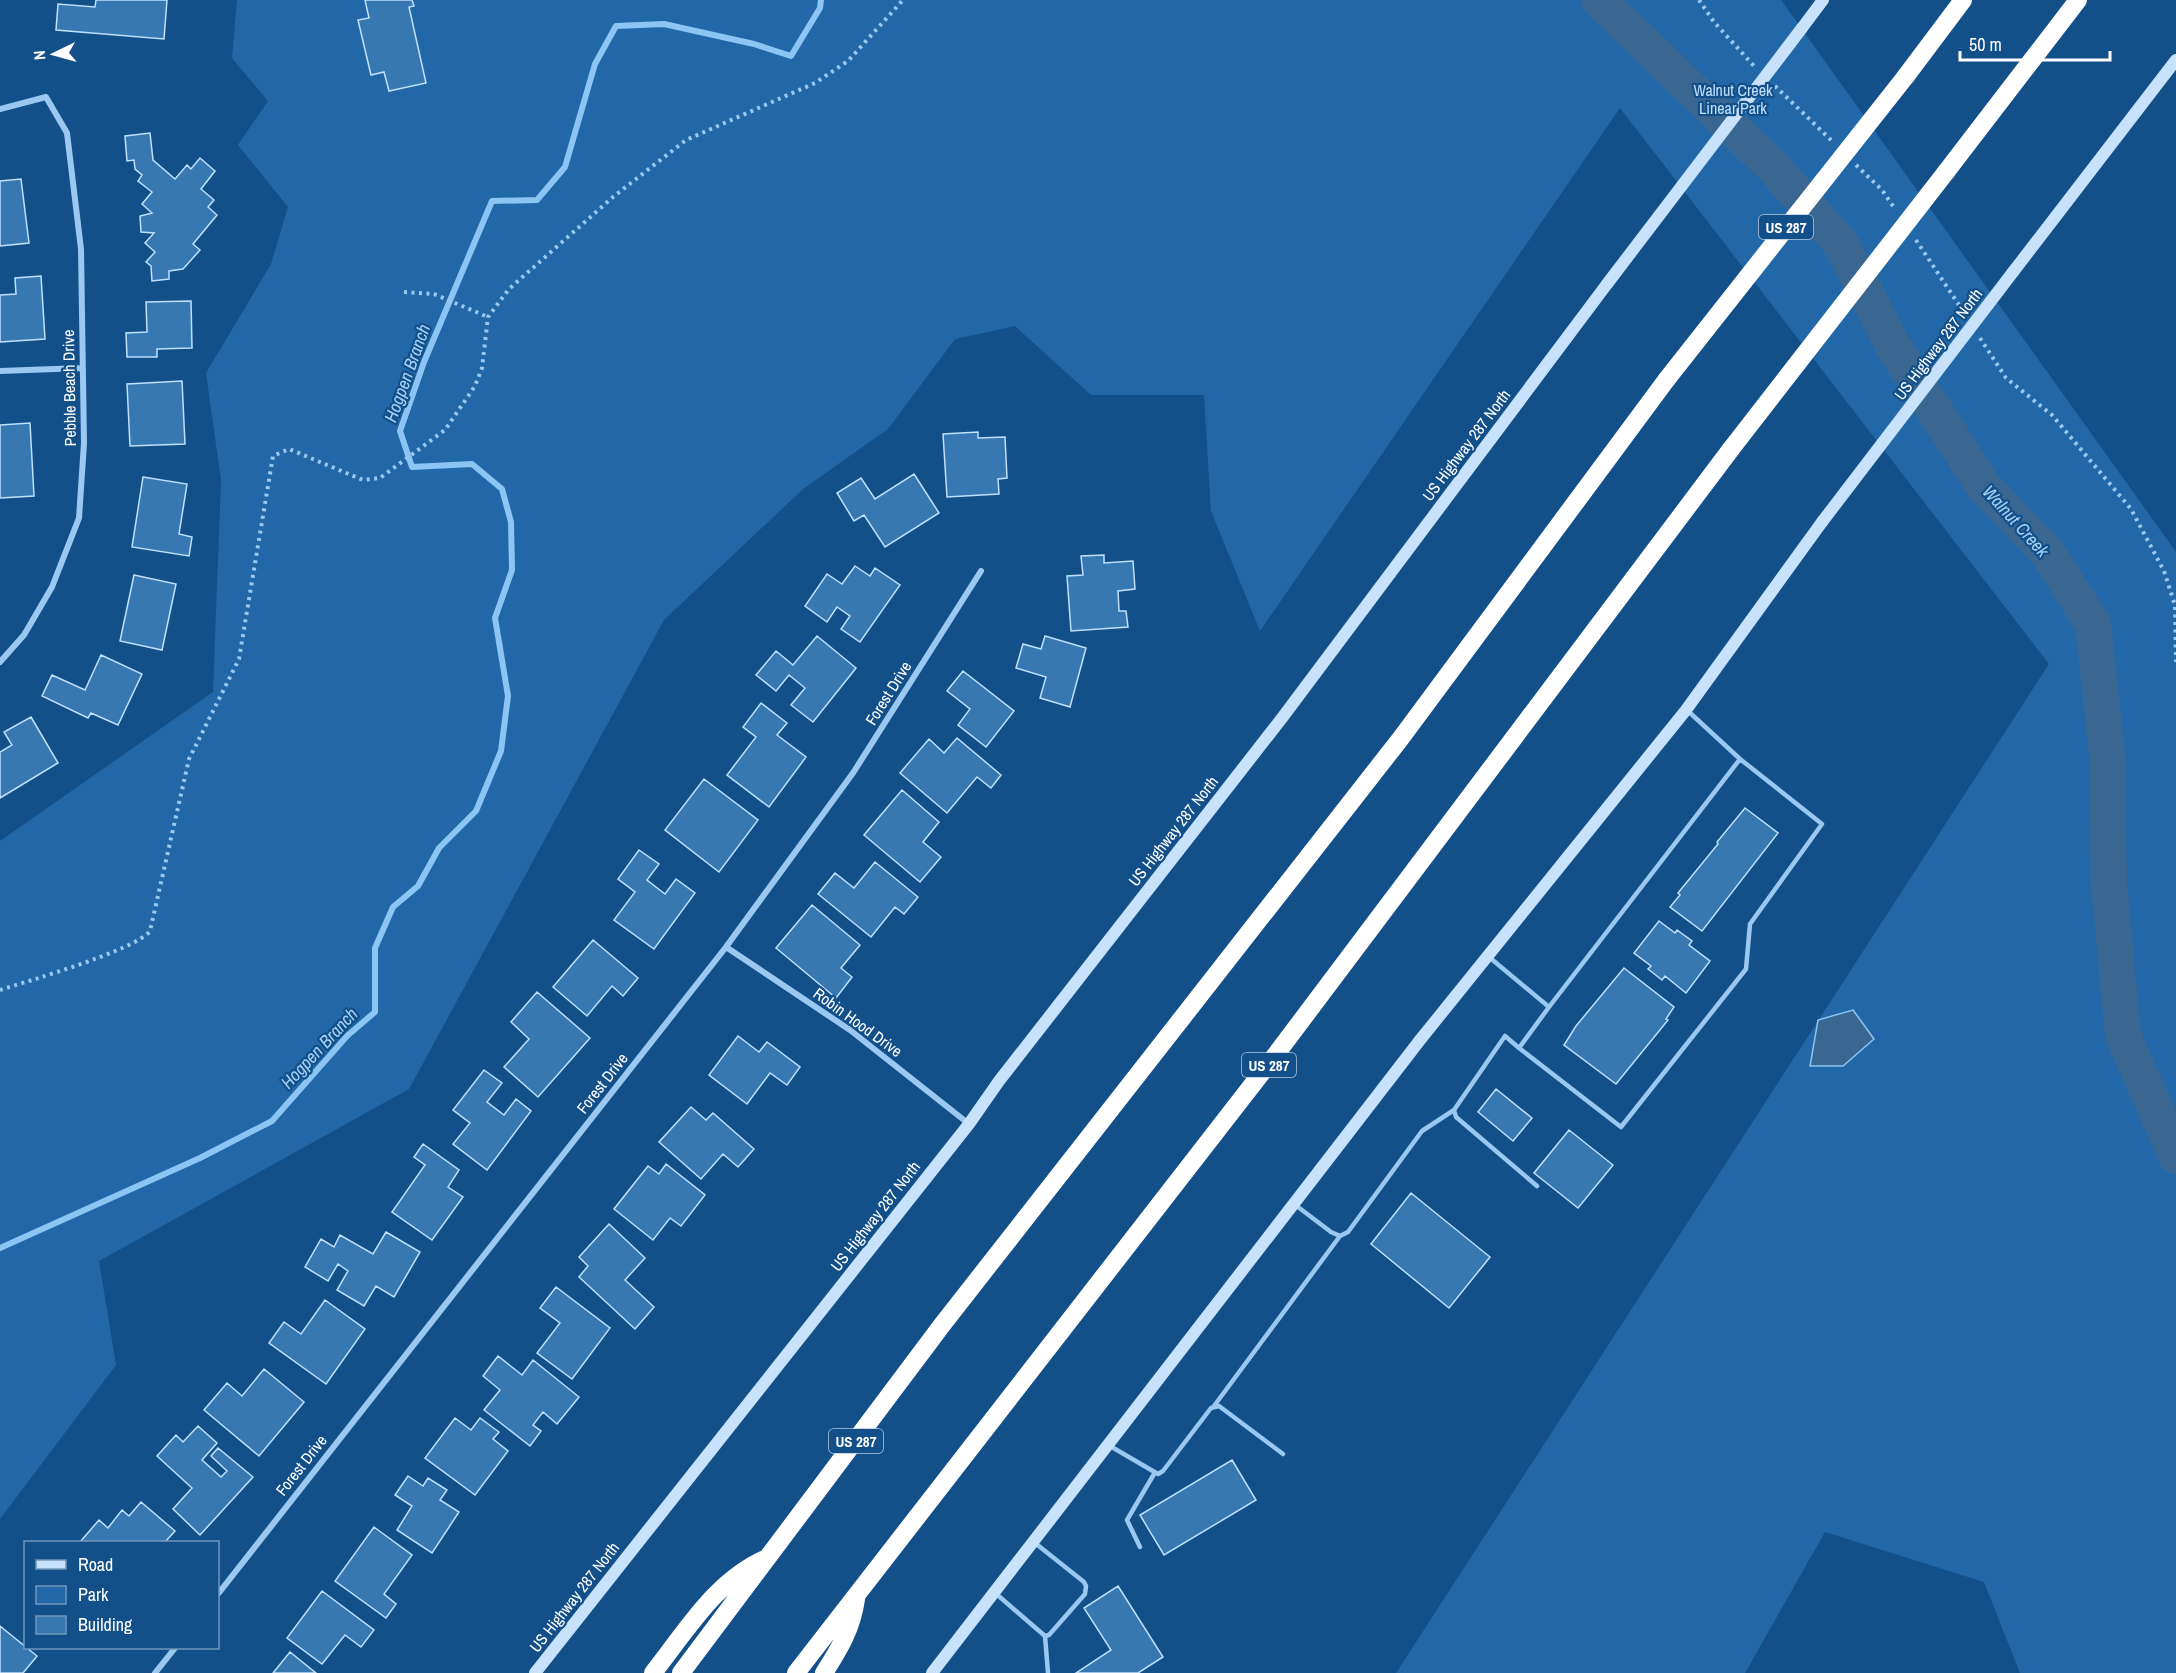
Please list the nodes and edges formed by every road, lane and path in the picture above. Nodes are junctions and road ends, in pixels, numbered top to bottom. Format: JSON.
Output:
{"nodes":[{"id":1,"x":903,"y":0,"type":"edge"},
{"id":2,"x":1824,"y":0,"type":"edge"},
{"id":3,"x":1963,"y":0,"type":"edge"},
{"id":4,"x":2078,"y":0,"type":"edge"},
{"id":5,"x":2176,"y":60,"type":"edge"},
{"id":6,"x":0,"y":109,"type":"edge"},
{"id":7,"x":404,"y":292,"type":"dead end"},
{"id":8,"x":488,"y":317,"type":"junction"},
{"id":9,"x":82,"y":369,"type":"junction"},
{"id":10,"x":0,"y":371,"type":"edge"},
{"id":11,"x":981,"y":571,"type":"dead end"},
{"id":12,"x":0,"y":662,"type":"edge"},
{"id":13,"x":1686,"y":710,"type":"junction"},
{"id":14,"x":1740,"y":759,"type":"junction"},
{"id":15,"x":726,"y":947,"type":"junction"},
{"id":16,"x":1488,"y":955,"type":"junction"},
{"id":17,"x":0,"y":990,"type":"edge"},
{"id":18,"x":1549,"y":1007,"type":"junction"},
{"id":19,"x":1519,"y":1048,"type":"junction"},
{"id":20,"x":1454,"y":1110,"type":"junction"},
{"id":21,"x":969,"y":1124,"type":"junction"},
{"id":22,"x":1537,"y":1186,"type":"dead end"},
{"id":23,"x":1294,"y":1203,"type":"junction"},
{"id":24,"x":1340,"y":1236,"type":"junction"},
{"id":25,"x":1214,"y":1406,"type":"junction"},
{"id":26,"x":1108,"y":1444,"type":"junction"},
{"id":27,"x":1283,"y":1454,"type":"dead end"},
{"id":28,"x":1154,"y":1474,"type":"junction"},
{"id":29,"x":1033,"y":1541,"type":"junction"},
{"id":30,"x":1140,"y":1547,"type":"dead end"},
{"id":31,"x":769,"y":1557,"type":"junction"},
{"id":32,"x":994,"y":1592,"type":"junction"},
{"id":33,"x":219,"y":1593,"type":"edge"},
{"id":34,"x":857,"y":1596,"type":"junction"},
{"id":35,"x":1045,"y":1636,"type":"junction"},
{"id":36,"x":173,"y":1649,"type":"edge"},
{"id":37,"x":155,"y":1673,"type":"edge"},
{"id":38,"x":535,"y":1673,"type":"edge"},
{"id":39,"x":653,"y":1673,"type":"edge"},
{"id":40,"x":681,"y":1673,"type":"edge"},
{"id":41,"x":796,"y":1673,"type":"edge"},
{"id":42,"x":825,"y":1673,"type":"edge"},
{"id":43,"x":932,"y":1673,"type":"edge"},
{"id":44,"x":1048,"y":1673,"type":"edge"}],
"edges":[{"from":1,"to":8,"type":"path"},
{"from":2,"to":21,"type":"main road","name":"US Highway 287 North","bridge":true},
{"from":3,"to":31,"type":"highway","number":"US 287","bridge":true},
{"from":4,"to":34,"type":"highway","number":"US 287","bridge":true},
{"from":5,"to":13,"type":"main road","name":"US Highway 287 North","bridge":true},
{"from":6,"to":9,"type":"street","name":"Pebble Beach Drive"},
{"from":7,"to":8,"type":"path"},
{"from":8,"to":17,"type":"path"},
{"from":9,"to":10,"type":"street"},
{"from":9,"to":12,"type":"street","name":"Pebble Beach Drive"},
{"from":11,"to":15,"type":"street","name":"Forest Drive"},
{"from":13,"to":14,"type":"lane"},
{"from":13,"to":16,"type":"main road","name":"US Highway 287 North"},
{"from":14,"to":18,"type":"lane"},
{"from":14,"to":19,"type":"lane"},
{"from":15,"to":21,"type":"street","name":"Robin Hood Drive"},
{"from":15,"to":33,"type":"street","name":"Forest Drive"},
{"from":16,"to":18,"type":"lane"},
{"from":16,"to":23,"type":"main road","name":"US Highway 287 North"},
{"from":18,"to":19,"type":"lane"},
{"from":19,"to":20,"type":"lane"},
{"from":20,"to":22,"type":"lane"},
{"from":20,"to":24,"type":"lane"},
{"from":21,"to":38,"type":"main road","name":"US Highway 287 North"},
{"from":23,"to":24,"type":"lane"},
{"from":23,"to":26,"type":"main road","name":"US Highway 287 North"},
{"from":24,"to":25,"type":"lane"},
{"from":25,"to":27,"type":"lane"},
{"from":25,"to":28,"type":"lane"},
{"from":26,"to":28,"type":"lane"},
{"from":26,"to":29,"type":"main road","name":"US Highway 287 North"},
{"from":28,"to":30,"type":"lane"},
{"from":29,"to":32,"type":"main road","name":"US Highway 287 North"},
{"from":29,"to":35,"type":"lane"},
{"from":31,"to":39,"type":"highway"},
{"from":31,"to":40,"type":"highway","number":"US 287"},
{"from":32,"to":35,"type":"lane"},
{"from":32,"to":43,"type":"main road","name":"US Highway 287 North"},
{"from":34,"to":41,"type":"highway","number":"US 287"},
{"from":34,"to":42,"type":"highway"},
{"from":35,"to":44,"type":"lane"},
{"from":36,"to":37,"type":"street"}]}
